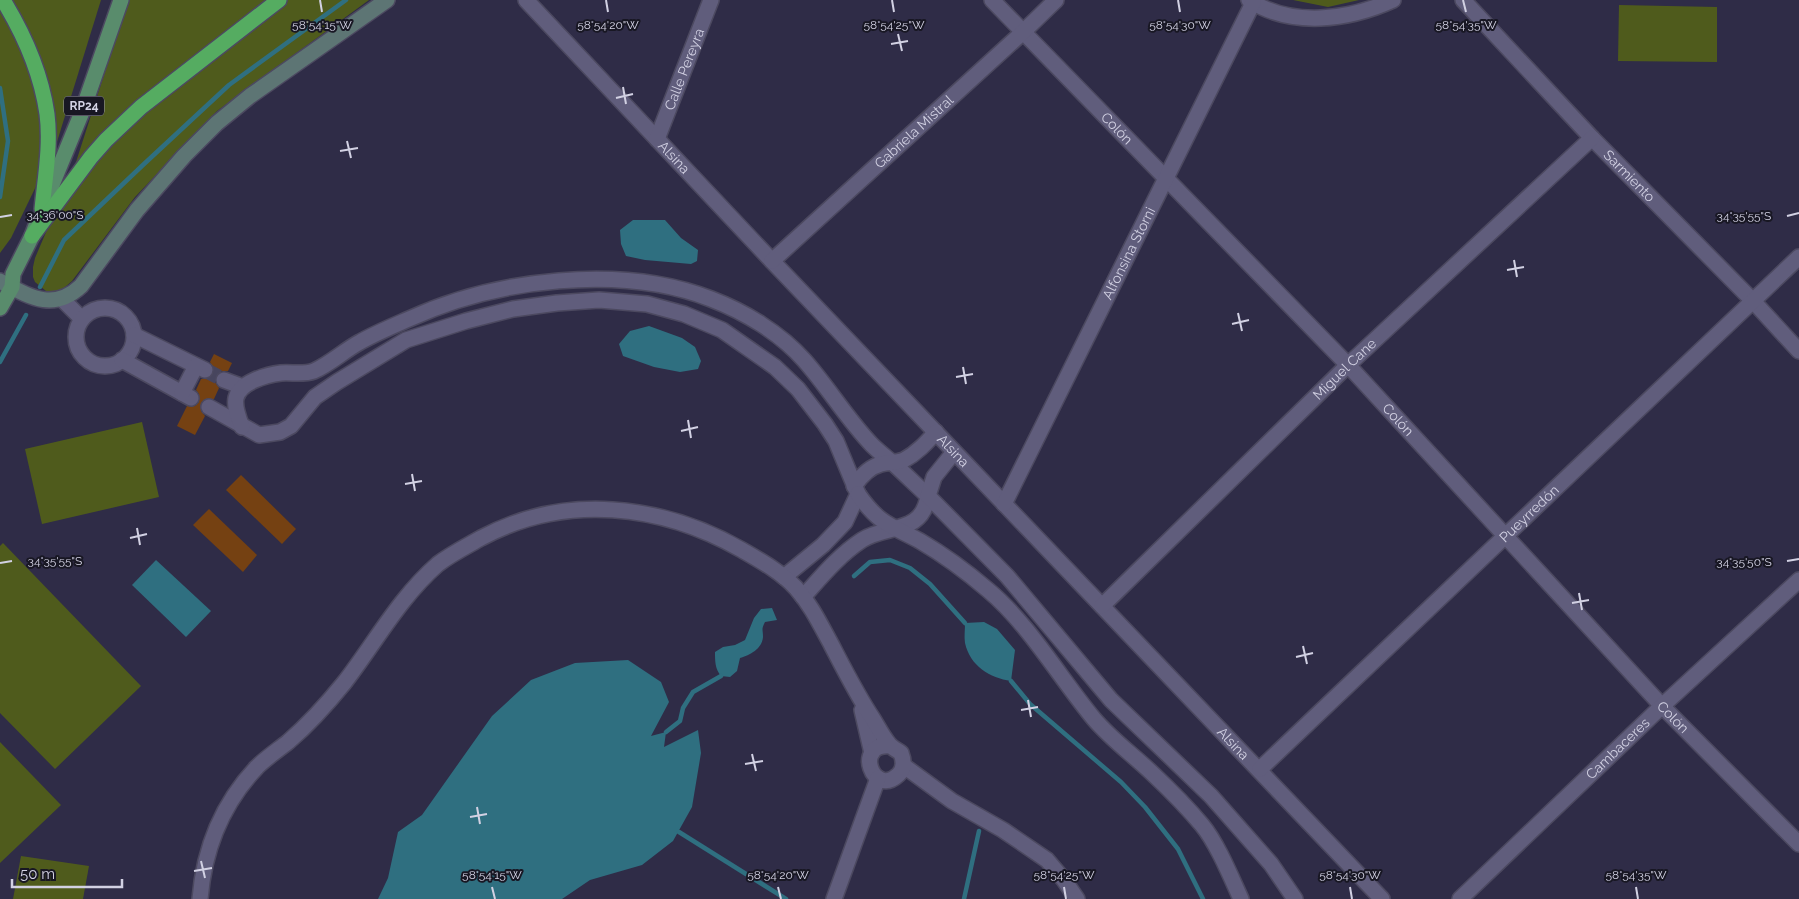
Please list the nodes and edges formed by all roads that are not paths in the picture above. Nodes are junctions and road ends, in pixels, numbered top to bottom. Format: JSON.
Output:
{"nodes":[{"id":1,"x":4,"y":0,"type":"edge"},
{"id":2,"x":121,"y":0,"type":"edge"},
{"id":3,"x":279,"y":0,"type":"edge"},
{"id":4,"x":387,"y":0,"type":"edge"},
{"id":5,"x":526,"y":0,"type":"edge"},
{"id":6,"x":711,"y":0,"type":"edge"},
{"id":7,"x":992,"y":0,"type":"edge"},
{"id":8,"x":1056,"y":0,"type":"edge"},
{"id":9,"x":1393,"y":0,"type":"edge"},
{"id":10,"x":1463,"y":0,"type":"edge"},
{"id":11,"x":1251,"y":1,"type":"edge"},
{"id":12,"x":1022,"y":33,"type":"junction"},
{"id":13,"x":1592,"y":138,"type":"junction"},
{"id":14,"x":657,"y":139,"type":"junction"},
{"id":15,"x":1165,"y":177,"type":"junction"},
{"id":16,"x":42,"y":209,"type":"junction"},
{"id":17,"x":32,"y":236,"type":"junction"},
{"id":18,"x":1799,"y":257,"type":"edge"},
{"id":19,"x":772,"y":261,"type":"junction"},
{"id":20,"x":5,"y":281,"type":"edge"},
{"id":21,"x":62,"y":299,"type":"junction"},
{"id":22,"x":1753,"y":302,"type":"junction"},
{"id":23,"x":0,"y":308,"type":"edge"},
{"id":24,"x":82,"y":319,"type":"junction"},
{"id":25,"x":134,"y":335,"type":"junction"},
{"id":26,"x":1799,"y":351,"type":"edge"},
{"id":27,"x":122,"y":360,"type":"junction"},
{"id":28,"x":324,"y":364,"type":"junction"},
{"id":29,"x":1348,"y":365,"type":"junction"},
{"id":30,"x":224,"y":380,"type":"tunnel mouth"},
{"id":31,"x":337,"y":382,"type":"junction"},
{"id":32,"x":243,"y":386,"type":"junction"},
{"id":33,"x":209,"y":407,"type":"dead end"},
{"id":34,"x":242,"y":427,"type":"junction"},
{"id":35,"x":936,"y":432,"type":"junction"},
{"id":36,"x":954,"y":452,"type":"junction"},
{"id":37,"x":893,"y":463,"type":"junction"},
{"id":38,"x":856,"y":490,"type":"junction"},
{"id":39,"x":928,"y":496,"type":"junction"},
{"id":40,"x":1004,"y":504,"type":"junction"},
{"id":41,"x":895,"y":529,"type":"junction"},
{"id":42,"x":1504,"y":536,"type":"junction"},
{"id":43,"x":784,"y":577,"type":"junction"},
{"id":44,"x":1799,"y":580,"type":"edge"},
{"id":45,"x":804,"y":597,"type":"junction"},
{"id":46,"x":1102,"y":606,"type":"junction"},
{"id":47,"x":860,"y":699,"type":"junction"},
{"id":48,"x":1662,"y":706,"type":"junction"},
{"id":49,"x":890,"y":746,"type":"junction"},
{"id":50,"x":872,"y":753,"type":"junction"},
{"id":51,"x":904,"y":766,"type":"junction"},
{"id":52,"x":1260,"y":770,"type":"junction"},
{"id":53,"x":878,"y":778,"type":"junction"},
{"id":54,"x":1799,"y":844,"type":"edge"},
{"id":55,"x":200,"y":899,"type":"edge"},
{"id":56,"x":834,"y":899,"type":"edge"},
{"id":57,"x":1077,"y":899,"type":"edge"},
{"id":58,"x":1241,"y":899,"type":"edge"},
{"id":59,"x":1295,"y":899,"type":"edge"},
{"id":60,"x":1382,"y":899,"type":"edge"},
{"id":61,"x":1460,"y":899,"type":"edge"}],
"edges":[{"from":1,"to":16,"type":"highway"},
{"from":2,"to":16,"type":"main road","number":"RP24"},
{"from":3,"to":17,"type":"highway"},
{"from":4,"to":21,"type":"street"},
{"from":5,"to":14,"type":"street","name":"Alsina"},
{"from":6,"to":14,"type":"street","name":"Calle Pereyra"},
{"from":7,"to":12,"type":"street","name":"Colón"},
{"from":8,"to":12,"type":"street","name":"Gabriela Mistral"},
{"from":9,"to":11,"type":"street"},
{"from":10,"to":13,"type":"street","name":"Sarmiento"},
{"from":11,"to":15,"type":"street","name":"Alfonsina Storni"},
{"from":12,"to":15,"type":"street","name":"Colón"},
{"from":12,"to":19,"type":"street","name":"Gabriela Mistral"},
{"from":13,"to":22,"type":"street","name":"Sarmiento"},
{"from":13,"to":29,"type":"street","name":"Miguel Cane"},
{"from":14,"to":19,"type":"street","name":"Alsina"},
{"from":15,"to":29,"type":"street","name":"Colón"},
{"from":15,"to":40,"type":"street","name":"Alfonsina Storni"},
{"from":16,"to":17,"type":"main road","number":"RP24"},
{"from":17,"to":20,"type":"main road","number":"RP24"},
{"from":18,"to":22,"type":"street","name":"Pueyrredón"},
{"from":19,"to":35,"type":"street","name":"Alsina"},
{"from":20,"to":21,"type":"street"},
{"from":20,"to":23,"type":"main road","number":"RP24"},
{"from":21,"to":24,"type":"street"},
{"from":22,"to":26,"type":"street","name":"Sarmiento"},
{"from":22,"to":42,"type":"street","name":"Pueyrredón"},
{"from":24,"to":25,"type":"street"},
{"from":24,"to":27,"type":"street"},
{"from":25,"to":27,"type":"street"},
{"from":25,"to":27,"type":"street"},
{"from":28,"to":31,"type":"street"},
{"from":28,"to":32,"type":"street"},
{"from":28,"to":37,"type":"street"},
{"from":29,"to":42,"type":"street","name":"Colón"},
{"from":29,"to":46,"type":"street","name":"Miguel Cane"},
{"from":30,"to":32,"type":"street"},
{"from":31,"to":34,"type":"street"},
{"from":31,"to":38,"type":"street"},
{"from":32,"to":34,"type":"street"},
{"from":33,"to":34,"type":"street"},
{"from":35,"to":36,"type":"street","name":"Alsina"},
{"from":35,"to":37,"type":"street"},
{"from":36,"to":39,"type":"street"},
{"from":36,"to":40,"type":"street","name":"Alsina"},
{"from":37,"to":38,"type":"street"},
{"from":37,"to":39,"type":"street"},
{"from":38,"to":41,"type":"street"},
{"from":38,"to":43,"type":"street"},
{"from":39,"to":41,"type":"street"},
{"from":39,"to":59,"type":"street"},
{"from":40,"to":46,"type":"street","name":"Alsina"},
{"from":41,"to":45,"type":"street"},
{"from":41,"to":58,"type":"street"},
{"from":42,"to":48,"type":"street","name":"Colón"},
{"from":42,"to":52,"type":"street","name":"Pueyrredón"},
{"from":43,"to":45,"type":"street"},
{"from":43,"to":55,"type":"street"},
{"from":44,"to":48,"type":"street","name":"Cambaceres"},
{"from":45,"to":47,"type":"street"},
{"from":46,"to":52,"type":"street","name":"Alsina"},
{"from":47,"to":49,"type":"street"},
{"from":47,"to":50,"type":"street"},
{"from":48,"to":54,"type":"street","name":"Colón"},
{"from":48,"to":61,"type":"street","name":"Cambaceres"},
{"from":49,"to":50,"type":"street"},
{"from":49,"to":51,"type":"street"},
{"from":50,"to":53,"type":"street"},
{"from":51,"to":53,"type":"street"},
{"from":51,"to":57,"type":"street"},
{"from":52,"to":60,"type":"street","name":"Alsina"},
{"from":53,"to":56,"type":"street"}]}
